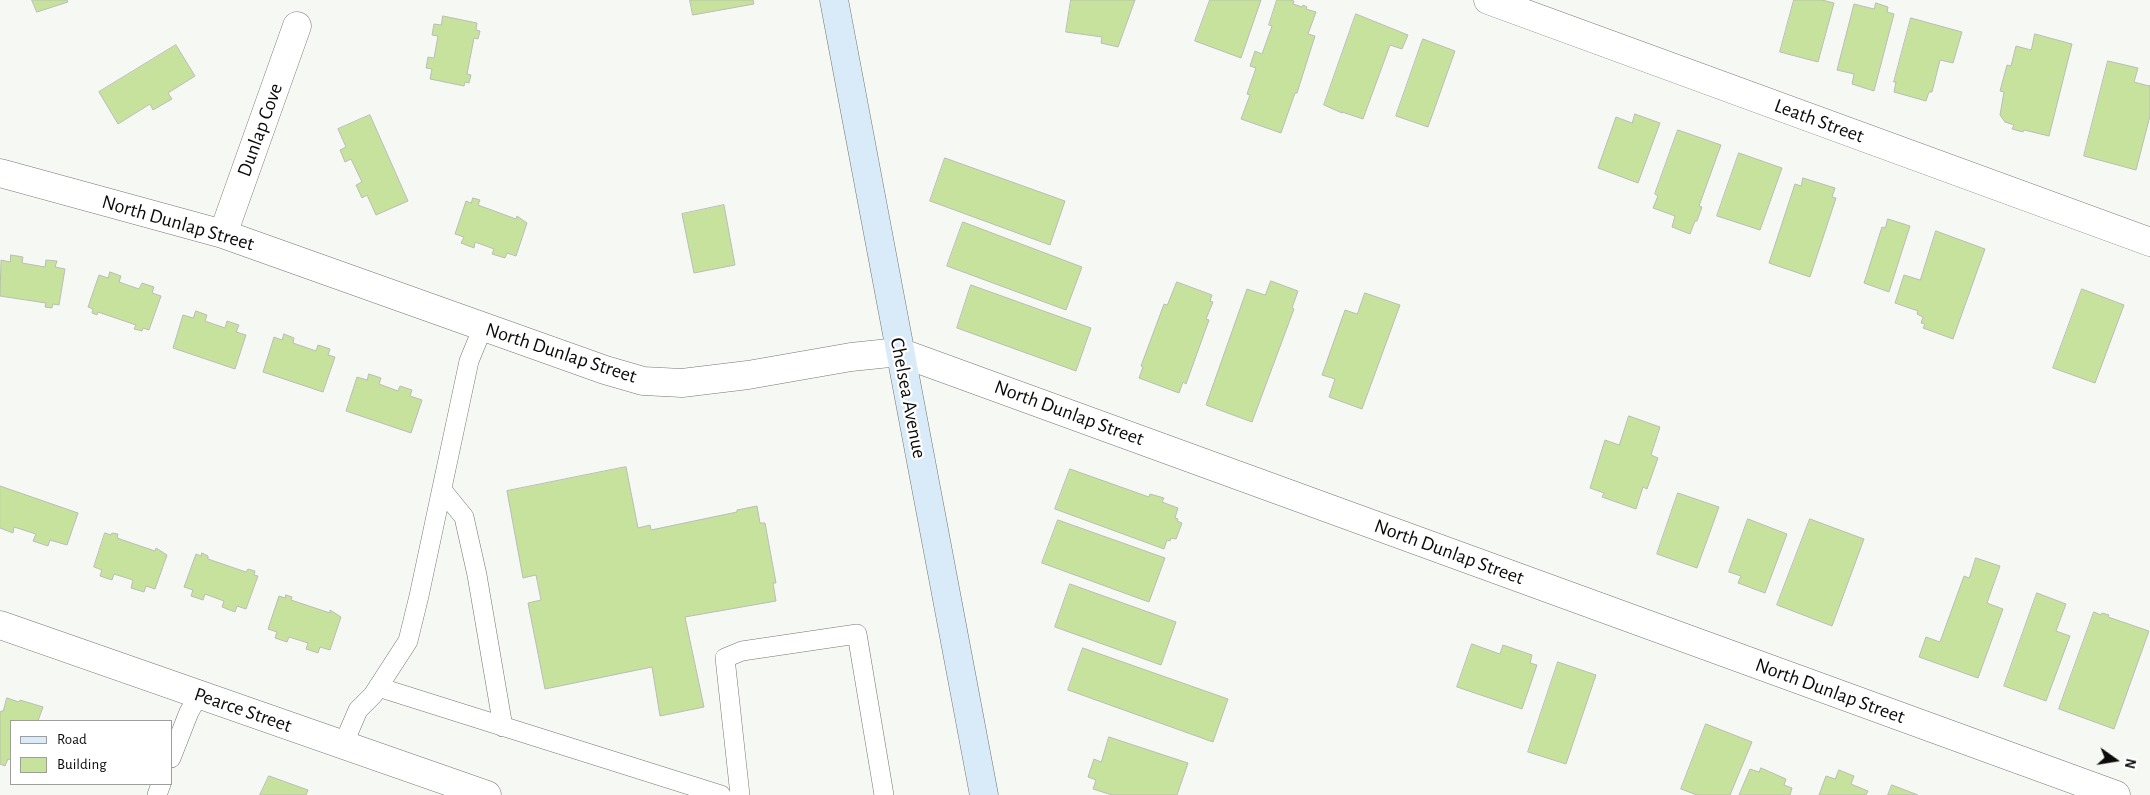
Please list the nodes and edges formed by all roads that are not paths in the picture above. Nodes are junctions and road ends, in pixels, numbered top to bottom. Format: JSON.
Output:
{"nodes":[{"id":1,"x":834,"y":0,"type":"edge"},
{"id":2,"x":1488,"y":0,"type":"edge"},
{"id":3,"x":297,"y":26,"type":"dead end"},
{"id":4,"x":0,"y":173,"type":"edge"},
{"id":5,"x":223,"y":234,"type":"junction"},
{"id":6,"x":2150,"y":242,"type":"edge"},
{"id":7,"x":483,"y":327,"type":"junction"},
{"id":8,"x":899,"y":352,"type":"junction"},
{"id":9,"x":442,"y":490,"type":"junction"},
{"id":10,"x":0,"y":625,"type":"edge"},
{"id":11,"x":378,"y":687,"type":"junction"},
{"id":12,"x":199,"y":695,"type":"junction"},
{"id":13,"x":503,"y":727,"type":"junction"},
{"id":14,"x":343,"y":745,"type":"junction"},
{"id":15,"x":172,"y":755,"type":"edge"},
{"id":16,"x":487,"y":795,"type":"edge"},
{"id":17,"x":721,"y":795,"type":"edge"},
{"id":18,"x":740,"y":795,"type":"edge"},
{"id":19,"x":884,"y":795,"type":"edge"},
{"id":20,"x":984,"y":795,"type":"edge"},
{"id":21,"x":2116,"y":795,"type":"edge"}],
"edges":[{"from":1,"to":8,"type":"main road","name":"Chelsea Avenue"},
{"from":2,"to":6,"type":"street","name":"Leath Street"},
{"from":3,"to":5,"type":"street","name":"Dunlap Cove"},
{"from":4,"to":5,"type":"street","name":"North Dunlap Street"},
{"from":5,"to":7,"type":"street","name":"North Dunlap Street"},
{"from":7,"to":8,"type":"street","name":"North Dunlap Street"},
{"from":7,"to":9,"type":"lane"},
{"from":8,"to":20,"type":"main road","name":"Chelsea Avenue"},
{"from":8,"to":21,"type":"street","name":"North Dunlap Street"},
{"from":9,"to":11,"type":"lane"},
{"from":9,"to":13,"type":"lane"},
{"from":10,"to":12,"type":"street","name":"Pearce Street"},
{"from":11,"to":13,"type":"lane"},
{"from":11,"to":14,"type":"lane"},
{"from":12,"to":14,"type":"street","name":"Pearce Street"},
{"from":12,"to":15,"type":"lane"},
{"from":13,"to":17,"type":"lane"},
{"from":14,"to":16,"type":"street","name":"Pearce Street"},
{"from":18,"to":19,"type":"lane"}]}
